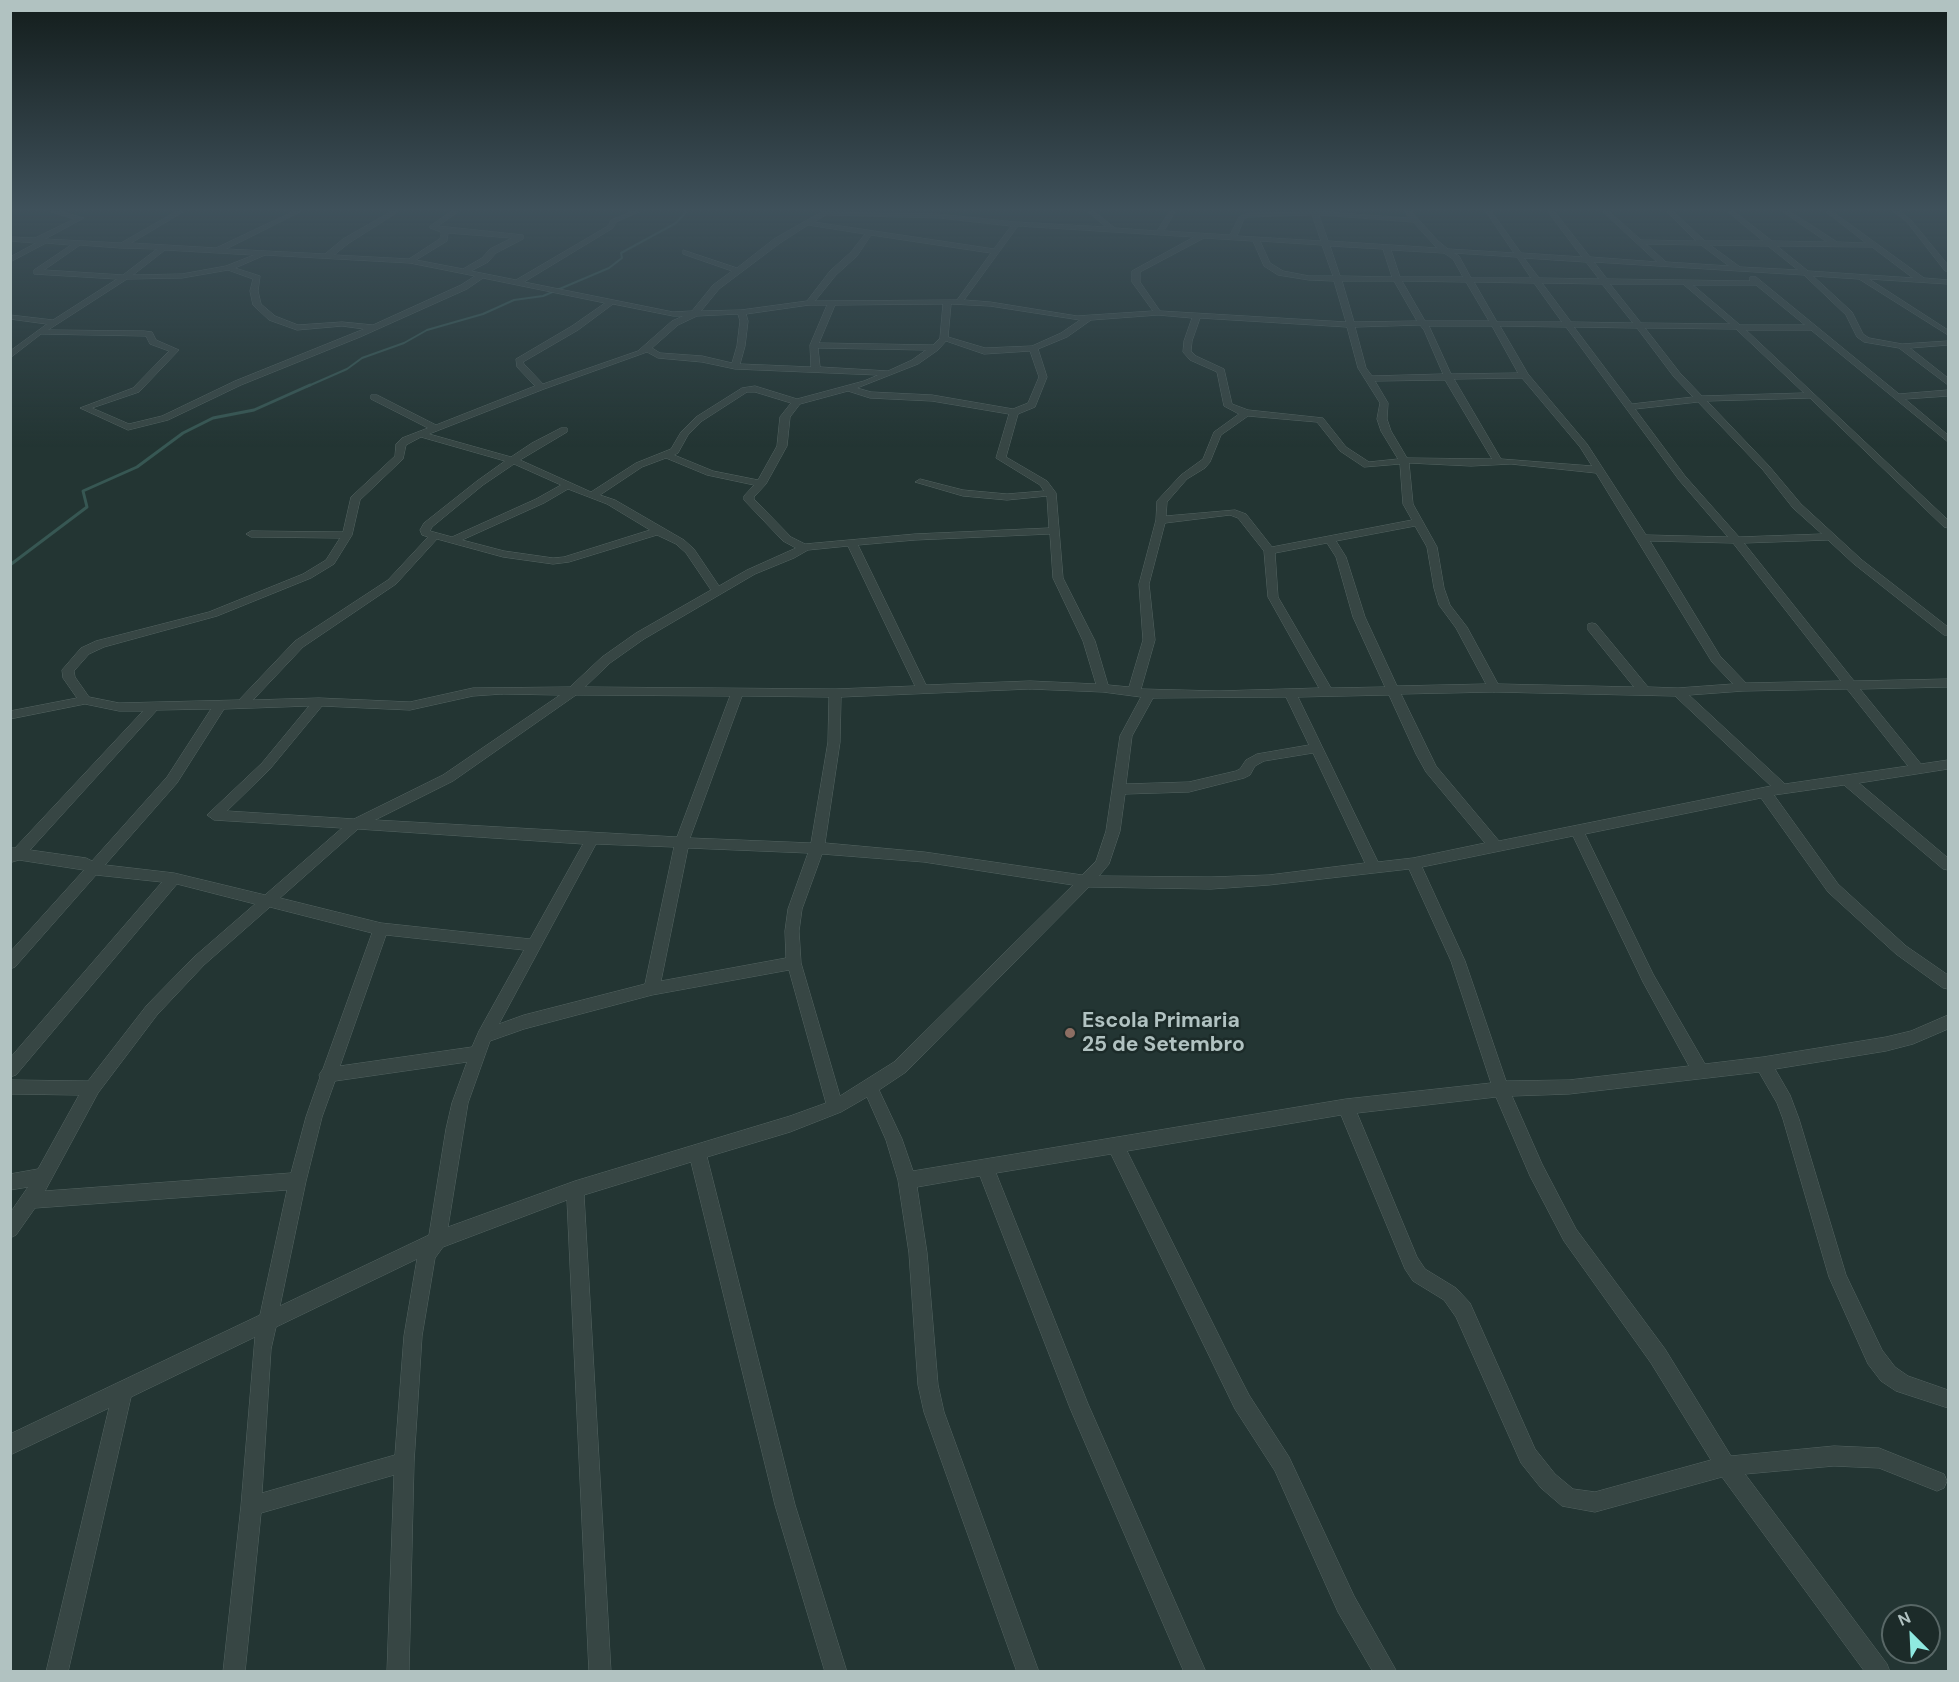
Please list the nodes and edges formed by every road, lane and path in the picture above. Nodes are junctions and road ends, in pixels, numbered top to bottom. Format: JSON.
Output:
{"nodes":[{"id":1,"x":106,"y":290,"type":"edge"},
{"id":2,"x":254,"y":290,"type":"edge"},
{"id":3,"x":456,"y":290,"type":"edge"},
{"id":4,"x":563,"y":290,"type":"edge"},
{"id":5,"x":713,"y":290,"type":"edge"},
{"id":6,"x":819,"y":290,"type":"edge"},
{"id":7,"x":968,"y":290,"type":"edge"},
{"id":8,"x":1142,"y":290,"type":"edge"},
{"id":9,"x":1341,"y":290,"type":"edge"},
{"id":10,"x":1404,"y":290,"type":"edge"},
{"id":11,"x":1475,"y":290,"type":"edge"},
{"id":12,"x":1544,"y":290,"type":"edge"},
{"id":13,"x":1612,"y":290,"type":"edge"},
{"id":14,"x":1696,"y":290,"type":"edge"},
{"id":15,"x":1767,"y":290,"type":"edge"},
{"id":16,"x":1824,"y":290,"type":"edge"},
{"id":17,"x":1881,"y":290,"type":"edge"},
{"id":18,"x":613,"y":300,"type":"junction"},
{"id":19,"x":947,"y":302,"type":"junction"},
{"id":20,"x":959,"y":302,"type":"junction"},
{"id":21,"x":809,"y":303,"type":"junction"},
{"id":22,"x":832,"y":303,"type":"junction"},
{"id":23,"x":741,"y":312,"type":"junction"},
{"id":24,"x":1158,"y":313,"type":"junction"},
{"id":25,"x":694,"y":314,"type":"junction"},
{"id":26,"x":1197,"y":315,"type":"junction"},
{"id":27,"x":10,"y":316,"type":"edge"},
{"id":28,"x":1088,"y":318,"type":"junction"},
{"id":29,"x":53,"y":322,"type":"junction"},
{"id":30,"x":1422,"y":323,"type":"junction"},
{"id":31,"x":1350,"y":325,"type":"junction"},
{"id":32,"x":1570,"y":325,"type":"junction"},
{"id":33,"x":1496,"y":326,"type":"junction"},
{"id":34,"x":373,"y":327,"type":"junction"},
{"id":35,"x":1640,"y":327,"type":"junction"},
{"id":36,"x":1739,"y":328,"type":"junction"},
{"id":37,"x":1814,"y":328,"type":"junction"},
{"id":38,"x":39,"y":332,"type":"junction"},
{"id":39,"x":1948,"y":333,"type":"edge"},
{"id":40,"x":944,"y":338,"type":"junction"},
{"id":41,"x":1948,"y":343,"type":"edge"},
{"id":42,"x":814,"y":345,"type":"junction"},
{"id":43,"x":1902,"y":346,"type":"junction"},
{"id":44,"x":935,"y":348,"type":"junction"},
{"id":45,"x":1033,"y":348,"type":"junction"},
{"id":46,"x":14,"y":349,"type":"edge"},
{"id":47,"x":648,"y":349,"type":"junction"},
{"id":48,"x":10,"y":356,"type":"edge"},
{"id":49,"x":735,"y":366,"type":"junction"},
{"id":50,"x":816,"y":371,"type":"junction"},
{"id":51,"x":889,"y":374,"type":"junction"},
{"id":52,"x":1524,"y":375,"type":"junction"},
{"id":53,"x":1448,"y":377,"type":"junction"},
{"id":54,"x":1368,"y":380,"type":"junction"},
{"id":55,"x":1948,"y":382,"type":"edge"},
{"id":56,"x":542,"y":387,"type":"junction"},
{"id":57,"x":847,"y":388,"type":"junction"},
{"id":58,"x":1948,"y":393,"type":"edge"},
{"id":59,"x":1810,"y":395,"type":"junction"},
{"id":60,"x":374,"y":397,"type":"dead end"},
{"id":61,"x":1898,"y":397,"type":"junction"},
{"id":62,"x":1700,"y":399,"type":"junction"},
{"id":63,"x":797,"y":402,"type":"junction"},
{"id":64,"x":1630,"y":407,"type":"junction"},
{"id":65,"x":1014,"y":412,"type":"junction"},
{"id":66,"x":1246,"y":413,"type":"junction"},
{"id":67,"x":435,"y":428,"type":"junction"},
{"id":68,"x":564,"y":430,"type":"dead end"},
{"id":69,"x":420,"y":434,"type":"junction"},
{"id":70,"x":1948,"y":439,"type":"edge"},
{"id":71,"x":668,"y":455,"type":"junction"},
{"id":72,"x":515,"y":461,"type":"junction"},
{"id":73,"x":1404,"y":462,"type":"junction"},
{"id":74,"x":1498,"y":462,"type":"junction"},
{"id":75,"x":1599,"y":470,"type":"junction"},
{"id":76,"x":920,"y":482,"type":"dead end"},
{"id":77,"x":760,"y":484,"type":"junction"},
{"id":78,"x":568,"y":485,"type":"junction"},
{"id":79,"x":1051,"y":493,"type":"junction"},
{"id":80,"x":592,"y":496,"type":"junction"},
{"id":81,"x":1161,"y":519,"type":"junction"},
{"id":82,"x":1418,"y":522,"type":"junction"},
{"id":83,"x":1948,"y":525,"type":"edge"},
{"id":84,"x":658,"y":531,"type":"junction"},
{"id":85,"x":1055,"y":531,"type":"junction"},
{"id":86,"x":251,"y":534,"type":"dead end"},
{"id":87,"x":346,"y":535,"type":"junction"},
{"id":88,"x":434,"y":537,"type":"junction"},
{"id":89,"x":1831,"y":537,"type":"junction"},
{"id":90,"x":1329,"y":538,"type":"junction"},
{"id":91,"x":1643,"y":538,"type":"junction"},
{"id":92,"x":453,"y":540,"type":"junction"},
{"id":93,"x":1736,"y":540,"type":"junction"},
{"id":94,"x":851,"y":542,"type":"junction"},
{"id":95,"x":805,"y":547,"type":"junction"},
{"id":96,"x":1269,"y":551,"type":"junction"},
{"id":97,"x":717,"y":591,"type":"junction"},
{"id":98,"x":1592,"y":627,"type":"dead end"},
{"id":99,"x":1948,"y":632,"type":"edge"},
{"id":100,"x":1948,"y":683,"type":"edge"},
{"id":101,"x":1850,"y":685,"type":"junction"},
{"id":102,"x":1743,"y":687,"type":"junction"},
{"id":103,"x":1103,"y":688,"type":"junction"},
{"id":104,"x":1494,"y":688,"type":"junction"},
{"id":105,"x":573,"y":691,"type":"junction"},
{"id":106,"x":738,"y":691,"type":"junction"},
{"id":107,"x":923,"y":691,"type":"junction"},
{"id":108,"x":1393,"y":691,"type":"junction"},
{"id":109,"x":1327,"y":692,"type":"junction"},
{"id":110,"x":1645,"y":692,"type":"junction"},
{"id":111,"x":1678,"y":692,"type":"junction"},
{"id":112,"x":835,"y":693,"type":"junction"},
{"id":113,"x":1141,"y":693,"type":"junction"},
{"id":114,"x":1290,"y":693,"type":"junction"},
{"id":115,"x":85,"y":700,"type":"junction"},
{"id":116,"x":319,"y":702,"type":"junction"},
{"id":117,"x":242,"y":704,"type":"junction"},
{"id":118,"x":220,"y":705,"type":"junction"},
{"id":119,"x":152,"y":708,"type":"junction"},
{"id":120,"x":13,"y":718,"type":"edge"},
{"id":121,"x":1316,"y":748,"type":"junction"},
{"id":122,"x":1948,"y":765,"type":"edge"},
{"id":123,"x":1918,"y":770,"type":"junction"},
{"id":124,"x":1847,"y":780,"type":"junction"},
{"id":125,"x":1118,"y":789,"type":"junction"},
{"id":126,"x":1782,"y":789,"type":"junction"},
{"id":127,"x":1765,"y":793,"type":"junction"},
{"id":128,"x":354,"y":825,"type":"junction"},
{"id":129,"x":1577,"y":831,"type":"junction"},
{"id":130,"x":592,"y":839,"type":"junction"},
{"id":131,"x":682,"y":843,"type":"junction"},
{"id":132,"x":1496,"y":847,"type":"junction"},
{"id":133,"x":817,"y":848,"type":"junction"},
{"id":134,"x":13,"y":855,"type":"edge"},
{"id":135,"x":1413,"y":863,"type":"junction"},
{"id":136,"x":1948,"y":865,"type":"edge"},
{"id":137,"x":1374,"y":868,"type":"junction"},
{"id":138,"x":93,"y":869,"type":"junction"},
{"id":139,"x":174,"y":878,"type":"junction"},
{"id":140,"x":1086,"y":881,"type":"junction"},
{"id":141,"x":268,"y":900,"type":"junction"},
{"id":142,"x":381,"y":929,"type":"junction"},
{"id":143,"x":534,"y":945,"type":"junction"},
{"id":144,"x":10,"y":963,"type":"edge"},
{"id":145,"x":794,"y":963,"type":"junction"},
{"id":146,"x":1948,"y":984,"type":"edge"},
{"id":147,"x":652,"y":989,"type":"junction"},
{"id":148,"x":1948,"y":1022,"type":"edge"},
{"id":149,"x":484,"y":1036,"type":"junction"},
{"id":150,"x":478,"y":1053,"type":"junction"},
{"id":151,"x":1763,"y":1064,"type":"junction"},
{"id":152,"x":10,"y":1070,"type":"edge"},
{"id":153,"x":1701,"y":1071,"type":"junction"},
{"id":154,"x":327,"y":1075,"type":"junction"},
{"id":155,"x":10,"y":1087,"type":"edge"},
{"id":156,"x":870,"y":1087,"type":"junction"},
{"id":157,"x":92,"y":1088,"type":"junction"},
{"id":158,"x":1501,"y":1089,"type":"junction"},
{"id":159,"x":835,"y":1107,"type":"junction"},
{"id":160,"x":1346,"y":1107,"type":"junction"},
{"id":161,"x":1115,"y":1145,"type":"junction"},
{"id":162,"x":697,"y":1152,"type":"junction"},
{"id":163,"x":985,"y":1167,"type":"junction"},
{"id":164,"x":42,"y":1178,"type":"junction"},
{"id":165,"x":907,"y":1180,"type":"junction"},
{"id":166,"x":297,"y":1181,"type":"junction"},
{"id":167,"x":10,"y":1182,"type":"edge"},
{"id":168,"x":575,"y":1189,"type":"junction"},
{"id":169,"x":30,"y":1200,"type":"junction"},
{"id":170,"x":10,"y":1229,"type":"edge"},
{"id":171,"x":437,"y":1240,"type":"junction"},
{"id":172,"x":269,"y":1320,"type":"junction"},
{"id":173,"x":123,"y":1390,"type":"junction"},
{"id":174,"x":1948,"y":1399,"type":"edge"},
{"id":175,"x":10,"y":1445,"type":"edge"},
{"id":176,"x":404,"y":1462,"type":"junction"},
{"id":177,"x":1726,"y":1466,"type":"junction"},
{"id":178,"x":1937,"y":1481,"type":"dead end"},
{"id":179,"x":251,"y":1506,"type":"junction"},
{"id":180,"x":57,"y":1671,"type":"edge"},
{"id":181,"x":234,"y":1671,"type":"edge"},
{"id":182,"x":398,"y":1671,"type":"edge"},
{"id":183,"x":600,"y":1671,"type":"edge"},
{"id":184,"x":836,"y":1671,"type":"edge"},
{"id":185,"x":1028,"y":1671,"type":"edge"},
{"id":186,"x":1195,"y":1671,"type":"edge"},
{"id":187,"x":1386,"y":1671,"type":"edge"},
{"id":188,"x":1879,"y":1671,"type":"edge"}],
"edges":[{"from":1,"to":29,"type":"street"},
{"from":2,"to":34,"type":"street"},
{"from":3,"to":34,"type":"street"},
{"from":4,"to":18,"type":"street"},
{"from":5,"to":25,"type":"street"},
{"from":6,"to":21,"type":"street"},
{"from":7,"to":20,"type":"street"},
{"from":8,"to":24,"type":"street"},
{"from":9,"to":31,"type":"street"},
{"from":10,"to":30,"type":"street"},
{"from":11,"to":33,"type":"street"},
{"from":12,"to":32,"type":"street"},
{"from":13,"to":35,"type":"street"},
{"from":14,"to":36,"type":"street"},
{"from":15,"to":37,"type":"street"},
{"from":16,"to":43,"type":"street"},
{"from":17,"to":39,"type":"street"},
{"from":18,"to":25,"type":"street"},
{"from":18,"to":56,"type":"street"},
{"from":19,"to":20,"type":"street"},
{"from":19,"to":22,"type":"street"},
{"from":19,"to":40,"type":"street"},
{"from":20,"to":28,"type":"street"},
{"from":21,"to":22,"type":"street"},
{"from":21,"to":23,"type":"street"},
{"from":22,"to":42,"type":"street"},
{"from":23,"to":25,"type":"street"},
{"from":23,"to":49,"type":"street"},
{"from":24,"to":26,"type":"street"},
{"from":24,"to":28,"type":"street"},
{"from":25,"to":47,"type":"street"},
{"from":26,"to":31,"type":"street"},
{"from":26,"to":66,"type":"street"},
{"from":27,"to":29,"type":"street"},
{"from":28,"to":45,"type":"street"},
{"from":29,"to":38,"type":"street"},
{"from":30,"to":31,"type":"street"},
{"from":30,"to":33,"type":"street"},
{"from":30,"to":53,"type":"street"},
{"from":31,"to":54,"type":"street"},
{"from":32,"to":33,"type":"street"},
{"from":32,"to":35,"type":"street"},
{"from":32,"to":64,"type":"street"},
{"from":33,"to":52,"type":"street"},
{"from":34,"to":38,"type":"street"},
{"from":35,"to":36,"type":"street"},
{"from":35,"to":62,"type":"street"},
{"from":36,"to":37,"type":"street"},
{"from":36,"to":59,"type":"street"},
{"from":37,"to":61,"type":"street"},
{"from":38,"to":46,"type":"street"},
{"from":40,"to":44,"type":"street"},
{"from":40,"to":45,"type":"street"},
{"from":41,"to":43,"type":"street"},
{"from":42,"to":44,"type":"street"},
{"from":42,"to":50,"type":"street"},
{"from":43,"to":55,"type":"street"},
{"from":44,"to":51,"type":"street"},
{"from":45,"to":65,"type":"street"},
{"from":46,"to":48,"type":"street"},
{"from":47,"to":49,"type":"street"},
{"from":47,"to":56,"type":"street"},
{"from":49,"to":50,"type":"street"},
{"from":50,"to":51,"type":"street"},
{"from":51,"to":57,"type":"street"},
{"from":52,"to":53,"type":"street"},
{"from":52,"to":75,"type":"street"},
{"from":53,"to":54,"type":"street"},
{"from":53,"to":74,"type":"street"},
{"from":54,"to":73,"type":"street"},
{"from":56,"to":67,"type":"street"},
{"from":57,"to":63,"type":"street"},
{"from":57,"to":65,"type":"street"},
{"from":58,"to":61,"type":"street"},
{"from":59,"to":62,"type":"street"},
{"from":59,"to":83,"type":"street"},
{"from":60,"to":67,"type":"street"},
{"from":61,"to":70,"type":"street"},
{"from":62,"to":64,"type":"street"},
{"from":62,"to":89,"type":"street"},
{"from":63,"to":71,"type":"street"},
{"from":63,"to":77,"type":"street"},
{"from":64,"to":93,"type":"street"},
{"from":65,"to":79,"type":"street"},
{"from":66,"to":73,"type":"street"},
{"from":66,"to":81,"type":"street"},
{"from":67,"to":69,"type":"street"},
{"from":68,"to":72,"type":"street"},
{"from":69,"to":72,"type":"street"},
{"from":69,"to":87,"type":"street"},
{"from":71,"to":77,"type":"street"},
{"from":71,"to":80,"type":"street"},
{"from":72,"to":78,"type":"street"},
{"from":72,"to":88,"type":"street"},
{"from":73,"to":74,"type":"street"},
{"from":73,"to":82,"type":"street"},
{"from":74,"to":75,"type":"street"},
{"from":75,"to":91,"type":"street"},
{"from":76,"to":79,"type":"street"},
{"from":77,"to":95,"type":"street"},
{"from":78,"to":80,"type":"street"},
{"from":78,"to":92,"type":"street"},
{"from":79,"to":85,"type":"street"},
{"from":80,"to":84,"type":"street"},
{"from":81,"to":96,"type":"street"},
{"from":81,"to":113,"type":"street"},
{"from":82,"to":90,"type":"street"},
{"from":82,"to":104,"type":"street"},
{"from":84,"to":92,"type":"street"},
{"from":84,"to":97,"type":"street"},
{"from":85,"to":94,"type":"street"},
{"from":85,"to":103,"type":"street"},
{"from":86,"to":87,"type":"street"},
{"from":87,"to":115,"type":"street"},
{"from":88,"to":92,"type":"street"},
{"from":88,"to":117,"type":"street"},
{"from":89,"to":93,"type":"street"},
{"from":89,"to":99,"type":"street"},
{"from":90,"to":96,"type":"street"},
{"from":90,"to":108,"type":"street"},
{"from":91,"to":93,"type":"street"},
{"from":91,"to":102,"type":"street"},
{"from":93,"to":101,"type":"street"},
{"from":94,"to":95,"type":"street"},
{"from":94,"to":107,"type":"street"},
{"from":95,"to":97,"type":"street"},
{"from":96,"to":109,"type":"street"},
{"from":97,"to":105,"type":"street"},
{"from":98,"to":110,"type":"street"},
{"from":100,"to":101,"type":"street"},
{"from":101,"to":102,"type":"street"},
{"from":101,"to":123,"type":"street"},
{"from":102,"to":111,"type":"street"},
{"from":103,"to":107,"type":"street"},
{"from":103,"to":113,"type":"street"},
{"from":104,"to":108,"type":"street"},
{"from":104,"to":110,"type":"street"},
{"from":105,"to":106,"type":"street"},
{"from":105,"to":116,"type":"street"},
{"from":105,"to":128,"type":"street"},
{"from":106,"to":112,"type":"street"},
{"from":106,"to":131,"type":"street"},
{"from":107,"to":112,"type":"street"},
{"from":108,"to":109,"type":"street"},
{"from":108,"to":132,"type":"street"},
{"from":109,"to":114,"type":"street"},
{"from":110,"to":111,"type":"street"},
{"from":111,"to":126,"type":"street"},
{"from":112,"to":133,"type":"street"},
{"from":113,"to":114,"type":"street"},
{"from":113,"to":125,"type":"street"},
{"from":114,"to":121,"type":"street"},
{"from":115,"to":119,"type":"street"},
{"from":115,"to":120,"type":"street"},
{"from":116,"to":117,"type":"street"},
{"from":116,"to":128,"type":"street"},
{"from":117,"to":118,"type":"street"},
{"from":118,"to":119,"type":"street"},
{"from":118,"to":138,"type":"street"},
{"from":119,"to":134,"type":"street"},
{"from":121,"to":125,"type":"street"},
{"from":121,"to":137,"type":"street"},
{"from":122,"to":123,"type":"street"},
{"from":123,"to":124,"type":"street"},
{"from":124,"to":126,"type":"street"},
{"from":124,"to":136,"type":"street"},
{"from":125,"to":140,"type":"street"},
{"from":126,"to":127,"type":"street"},
{"from":127,"to":129,"type":"street"},
{"from":127,"to":146,"type":"street"},
{"from":128,"to":130,"type":"street"},
{"from":128,"to":141,"type":"street"},
{"from":129,"to":132,"type":"street"},
{"from":129,"to":153,"type":"street"},
{"from":130,"to":131,"type":"street"},
{"from":130,"to":143,"type":"street"},
{"from":131,"to":133,"type":"street"},
{"from":131,"to":147,"type":"street"},
{"from":132,"to":135,"type":"street"},
{"from":133,"to":140,"type":"street"},
{"from":133,"to":145,"type":"street"},
{"from":134,"to":138,"type":"street"},
{"from":135,"to":137,"type":"street"},
{"from":135,"to":158,"type":"street"},
{"from":137,"to":140,"type":"street"},
{"from":138,"to":139,"type":"street"},
{"from":138,"to":144,"type":"street"},
{"from":139,"to":141,"type":"street"},
{"from":139,"to":152,"type":"street"},
{"from":140,"to":156,"type":"street"},
{"from":141,"to":142,"type":"street"},
{"from":141,"to":157,"type":"street"},
{"from":142,"to":143,"type":"street"},
{"from":142,"to":154,"type":"street"},
{"from":143,"to":149,"type":"street"},
{"from":145,"to":147,"type":"street"},
{"from":145,"to":159,"type":"street"},
{"from":147,"to":149,"type":"street"},
{"from":148,"to":151,"type":"street"},
{"from":149,"to":150,"type":"street"},
{"from":150,"to":154,"type":"street"},
{"from":150,"to":171,"type":"street"},
{"from":151,"to":153,"type":"street"},
{"from":151,"to":174,"type":"street"},
{"from":153,"to":158,"type":"street"},
{"from":154,"to":166,"type":"street"},
{"from":155,"to":157,"type":"street"},
{"from":156,"to":159,"type":"street"},
{"from":156,"to":165,"type":"street"},
{"from":157,"to":164,"type":"street"},
{"from":158,"to":160,"type":"street"},
{"from":158,"to":177,"type":"street"},
{"from":159,"to":162,"type":"street"},
{"from":160,"to":161,"type":"street"},
{"from":160,"to":177,"type":"street"},
{"from":161,"to":163,"type":"street"},
{"from":161,"to":187,"type":"street"},
{"from":162,"to":168,"type":"street"},
{"from":162,"to":184,"type":"street"},
{"from":163,"to":165,"type":"street"},
{"from":163,"to":186,"type":"street"},
{"from":164,"to":167,"type":"street"},
{"from":164,"to":169,"type":"street"},
{"from":165,"to":185,"type":"street"},
{"from":166,"to":169,"type":"street"},
{"from":166,"to":172,"type":"street"},
{"from":168,"to":171,"type":"street"},
{"from":168,"to":183,"type":"street"},
{"from":169,"to":170,"type":"street"},
{"from":171,"to":172,"type":"street"},
{"from":171,"to":176,"type":"street"},
{"from":172,"to":173,"type":"street"},
{"from":172,"to":179,"type":"street"},
{"from":173,"to":175,"type":"street"},
{"from":173,"to":180,"type":"street"},
{"from":176,"to":179,"type":"street"},
{"from":176,"to":182,"type":"street"},
{"from":177,"to":178,"type":"street"},
{"from":177,"to":188,"type":"street"},
{"from":179,"to":181,"type":"street"}]}
